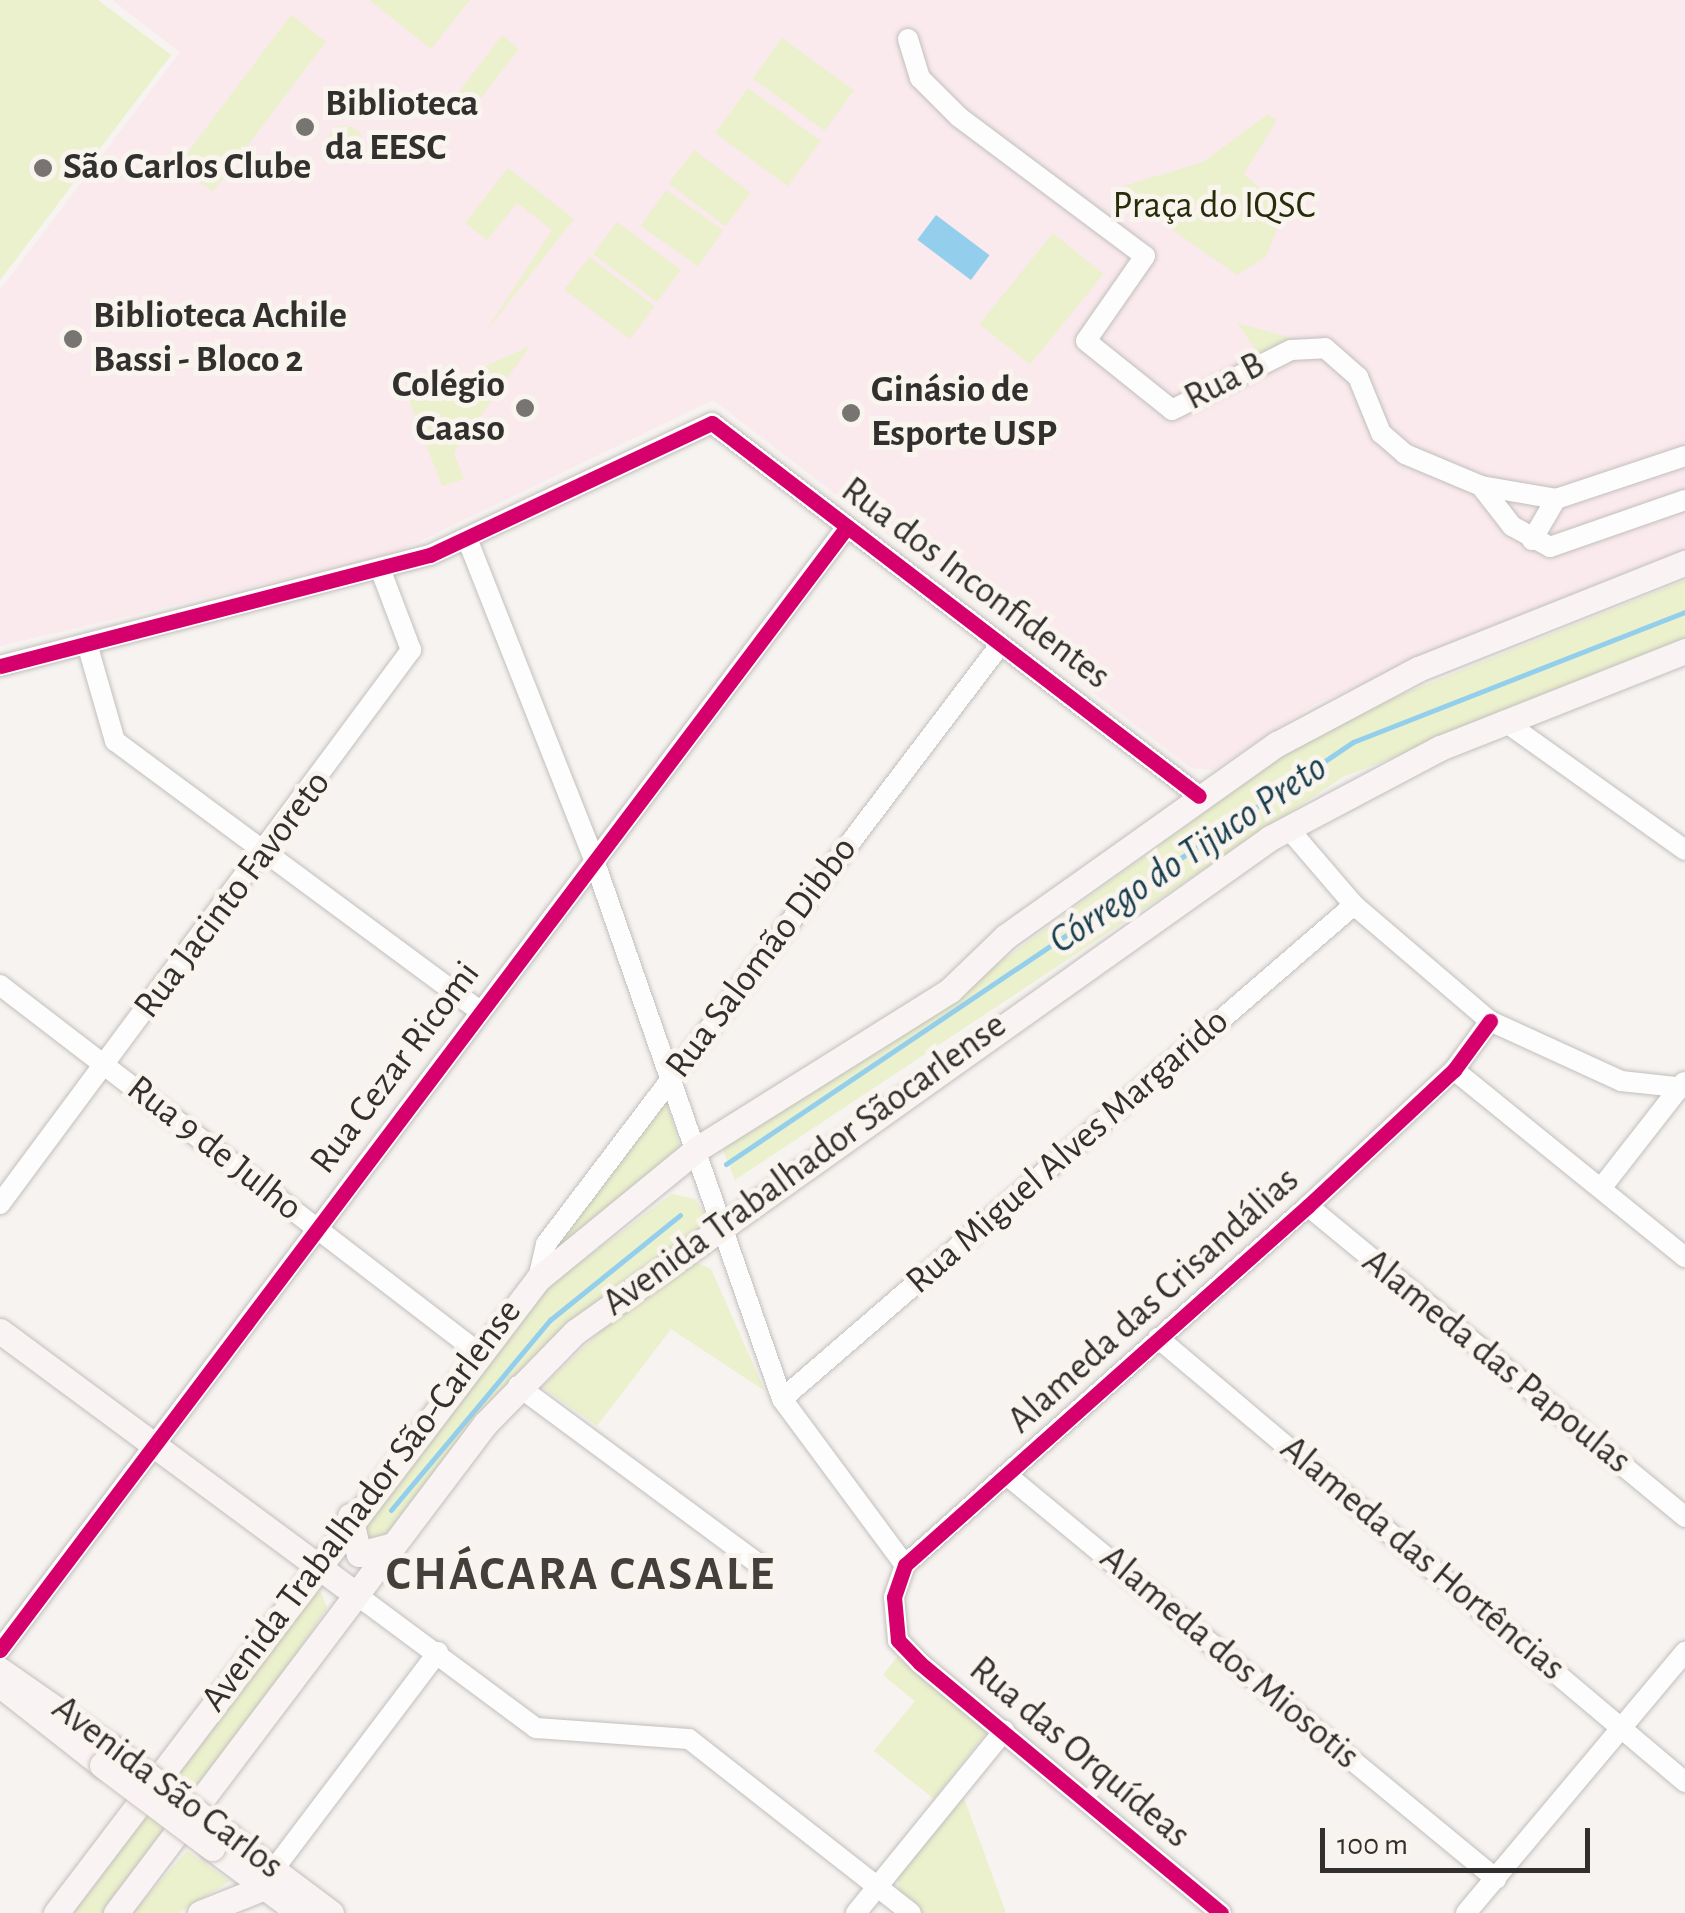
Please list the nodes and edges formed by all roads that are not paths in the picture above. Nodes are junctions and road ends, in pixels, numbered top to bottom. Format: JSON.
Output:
{"nodes":[{"id":1,"x":908,"y":39,"type":"dead end"},
{"id":2,"x":1685,"y":456,"type":"edge"},
{"id":3,"x":1481,"y":486,"type":"junction"},
{"id":4,"x":1556,"y":499,"type":"junction"},
{"id":5,"x":1685,"y":500,"type":"edge"},
{"id":6,"x":847,"y":527,"type":"junction"},
{"id":7,"x":1532,"y":540,"type":"junction"},
{"id":8,"x":468,"y":542,"type":"junction"},
{"id":9,"x":1685,"y":562,"type":"edge"},
{"id":10,"x":382,"y":571,"type":"junction"},
{"id":11,"x":1000,"y":645,"type":"junction"},
{"id":12,"x":88,"y":648,"type":"junction"},
{"id":13,"x":1685,"y":651,"type":"edge"},
{"id":14,"x":0,"y":666,"type":"edge"},
{"id":15,"x":1504,"y":721,"type":"junction"},
{"id":16,"x":1199,"y":796,"type":"junction"},
{"id":17,"x":1288,"y":828,"type":"junction"},
{"id":18,"x":1685,"y":850,"type":"edge"},
{"id":19,"x":269,"y":853,"type":"junction"},
{"id":20,"x":594,"y":860,"type":"junction"},
{"id":21,"x":1354,"y":906,"type":"junction"},
{"id":22,"x":0,"y":986,"type":"edge"},
{"id":23,"x":478,"y":1010,"type":"junction"},
{"id":24,"x":1490,"y":1020,"type":"junction"},
{"id":25,"x":106,"y":1066,"type":"junction"},
{"id":26,"x":1454,"y":1070,"type":"junction"},
{"id":27,"x":669,"y":1080,"type":"junction"},
{"id":28,"x":1683,"y":1086,"type":"edge"},
{"id":29,"x":698,"y":1149,"type":"junction"},
{"id":30,"x":1602,"y":1187,"type":"junction"},
{"id":31,"x":0,"y":1204,"type":"edge"},
{"id":32,"x":1308,"y":1206,"type":"junction"},
{"id":33,"x":718,"y":1226,"type":"junction"},
{"id":34,"x":317,"y":1228,"type":"junction"},
{"id":35,"x":1685,"y":1257,"type":"edge"},
{"id":36,"x":538,"y":1279,"type":"junction"},
{"id":37,"x":0,"y":1331,"type":"edge"},
{"id":38,"x":1158,"y":1338,"type":"junction"},
{"id":39,"x":475,"y":1350,"type":"junction"},
{"id":40,"x":518,"y":1386,"type":"junction"},
{"id":41,"x":782,"y":1399,"type":"junction"},
{"id":42,"x":152,"y":1446,"type":"junction"},
{"id":43,"x":1008,"y":1476,"type":"junction"},
{"id":44,"x":350,"y":1516,"type":"junction"},
{"id":45,"x":1685,"y":1517,"type":"edge"},
{"id":46,"x":392,"y":1545,"type":"junction"},
{"id":47,"x":315,"y":1564,"type":"junction"},
{"id":48,"x":761,"y":1566,"type":"dead end"},
{"id":49,"x":905,"y":1566,"type":"junction"},
{"id":50,"x":354,"y":1593,"type":"junction"},
{"id":51,"x":0,"y":1650,"type":"edge"},
{"id":52,"x":438,"y":1652,"type":"junction"},
{"id":53,"x":1685,"y":1652,"type":"edge"},
{"id":54,"x":0,"y":1670,"type":"edge"},
{"id":55,"x":0,"y":1684,"type":"edge"},
{"id":56,"x":1624,"y":1729,"type":"junction"},
{"id":57,"x":1004,"y":1731,"type":"junction"},
{"id":58,"x":107,"y":1756,"type":"junction"},
{"id":59,"x":1685,"y":1782,"type":"edge"},
{"id":60,"x":270,"y":1878,"type":"junction"},
{"id":61,"x":1496,"y":1878,"type":"junction"},
{"id":62,"x":880,"y":1888,"type":"junction"},
{"id":63,"x":56,"y":1913,"type":"edge"},
{"id":64,"x":116,"y":1913,"type":"edge"},
{"id":65,"x":200,"y":1913,"type":"edge"},
{"id":66,"x":240,"y":1913,"type":"edge"},
{"id":67,"x":300,"y":1913,"type":"edge"},
{"id":68,"x":331,"y":1913,"type":"edge"},
{"id":69,"x":856,"y":1913,"type":"edge"},
{"id":70,"x":911,"y":1913,"type":"edge"},
{"id":71,"x":1221,"y":1913,"type":"edge"},
{"id":72,"x":1466,"y":1913,"type":"edge"}],
"edges":[{"from":1,"to":3,"type":"street","name":"Rua B"},
{"from":2,"to":4,"type":"street","name":"Rua B"},
{"from":3,"to":4,"type":"street","name":"Rua B"},
{"from":3,"to":7,"type":"street"},
{"from":4,"to":7,"type":"street"},
{"from":5,"to":7,"type":"street"},
{"from":6,"to":8,"type":"street","name":"Rua dos Inconfidentes"},
{"from":6,"to":11,"type":"street","name":"Rua dos Inconfidentes"},
{"from":6,"to":20,"type":"street","name":"Rua Cezar Ricomi"},
{"from":8,"to":10,"type":"street"},
{"from":8,"to":20,"type":"street"},
{"from":9,"to":16,"type":"main road","name":"Avenida Trabalhador São-Carlense"},
{"from":10,"to":12,"type":"street"},
{"from":10,"to":19,"type":"street","name":"Rua Jacinto Favoreto"},
{"from":11,"to":16,"type":"street","name":"Rua dos Inconfidentes"},
{"from":11,"to":27,"type":"street","name":"Rua Salomão Dibbo"},
{"from":12,"to":14,"type":"street"},
{"from":12,"to":19,"type":"street"},
{"from":13,"to":15,"type":"main road","name":"Avenida Trabalhador Sãocarlense"},
{"from":15,"to":17,"type":"main road","name":"Avenida Trabalhador Sãocarlense"},
{"from":15,"to":18,"type":"street"},
{"from":16,"to":29,"type":"main road","name":"Avenida Trabalhador São-Carlense"},
{"from":17,"to":21,"type":"street"},
{"from":17,"to":33,"type":"main road","name":"Avenida Trabalhador Sãocarlense"},
{"from":19,"to":23,"type":"street"},
{"from":19,"to":25,"type":"street","name":"Rua Jacinto Favoreto"},
{"from":20,"to":23,"type":"street","name":"Rua Cezar Ricomi"},
{"from":20,"to":27,"type":"street"},
{"from":21,"to":24,"type":"street"},
{"from":21,"to":41,"type":"street","name":"Rua Miguel Alves Margarido"},
{"from":22,"to":25,"type":"street","name":"Rua 9 de Julho"},
{"from":23,"to":34,"type":"street","name":"Rua Cezar Ricomi"},
{"from":24,"to":26,"type":"street","name":"Alameda das Crisandálias"},
{"from":24,"to":28,"type":"street"},
{"from":25,"to":31,"type":"street","name":"Rua Jacinto Favoreto"},
{"from":25,"to":34,"type":"street","name":"Rua 9 de Julho"},
{"from":26,"to":30,"type":"street"},
{"from":26,"to":32,"type":"street","name":"Alameda das Crisandálias"},
{"from":27,"to":29,"type":"street"},
{"from":27,"to":36,"type":"street","name":"Rua Salomão Dibbo"},
{"from":28,"to":30,"type":"street"},
{"from":29,"to":33,"type":"street"},
{"from":29,"to":36,"type":"main road","name":"Avenida Trabalhador São-Carlense"},
{"from":30,"to":35,"type":"street"},
{"from":32,"to":38,"type":"street","name":"Alameda das Crisandálias"},
{"from":32,"to":45,"type":"street","name":"Alameda das Papoulas"},
{"from":33,"to":40,"type":"main road","name":"Avenida Trabalhador Sãocarlense"},
{"from":33,"to":41,"type":"street"},
{"from":34,"to":39,"type":"street","name":"Rua 9 de Julho"},
{"from":34,"to":42,"type":"street","name":"Rua Cezar Ricomi"},
{"from":36,"to":39,"type":"main road","name":"Avenida Trabalhador São-Carlense"},
{"from":37,"to":42,"type":"main road"},
{"from":38,"to":43,"type":"street","name":"Alameda das Crisandálias"},
{"from":38,"to":56,"type":"street","name":"Alameda das Hortências"},
{"from":39,"to":44,"type":"main road","name":"Avenida Trabalhador São-Carlense"},
{"from":40,"to":46,"type":"main road","name":"Avenida Trabalhador Sãocarlense"},
{"from":40,"to":48,"type":"street"},
{"from":41,"to":49,"type":"street"},
{"from":42,"to":47,"type":"main road"},
{"from":42,"to":51,"type":"street","name":"Rua Cezar Ricomi"},
{"from":43,"to":49,"type":"street","name":"Alameda das Crisandálias"},
{"from":43,"to":61,"type":"street","name":"Alameda dos Miosotis"},
{"from":44,"to":46,"type":"main road"},
{"from":44,"to":47,"type":"main road","name":"Avenida Trabalhador São-Carlense"},
{"from":46,"to":50,"type":"main road","name":"Avenida Trabalhador Sãocarlense"},
{"from":47,"to":50,"type":"main road"},
{"from":47,"to":63,"type":"main road","name":"Avenida Trabalhador São-Carlense"},
{"from":49,"to":57,"type":"street","name":"Rua das Orquídeas"},
{"from":50,"to":52,"type":"street"},
{"from":50,"to":64,"type":"main road","name":"Avenida Trabalhador Sãocarlense"},
{"from":52,"to":60,"type":"street"},
{"from":52,"to":62,"type":"street"},
{"from":53,"to":56,"type":"street"},
{"from":54,"to":58,"type":"main road","name":"Avenida São Carlos"},
{"from":55,"to":58,"type":"main road","name":"Avenida São Carlos"},
{"from":56,"to":59,"type":"street","name":"Alameda das Hortências"},
{"from":56,"to":61,"type":"street"},
{"from":57,"to":62,"type":"street"},
{"from":57,"to":71,"type":"street","name":"Rua das Orquídeas"},
{"from":58,"to":60,"type":"main road","name":"Avenida São Carlos","bridge":true},
{"from":60,"to":65,"type":"main road"},
{"from":60,"to":66,"type":"street"},
{"from":60,"to":67,"type":"main road","name":"Avenida São Carlos"},
{"from":60,"to":68,"type":"main road","name":"Avenida São Carlos"},
{"from":61,"to":72,"type":"street"},
{"from":62,"to":69,"type":"street"},
{"from":62,"to":70,"type":"street"}]}
